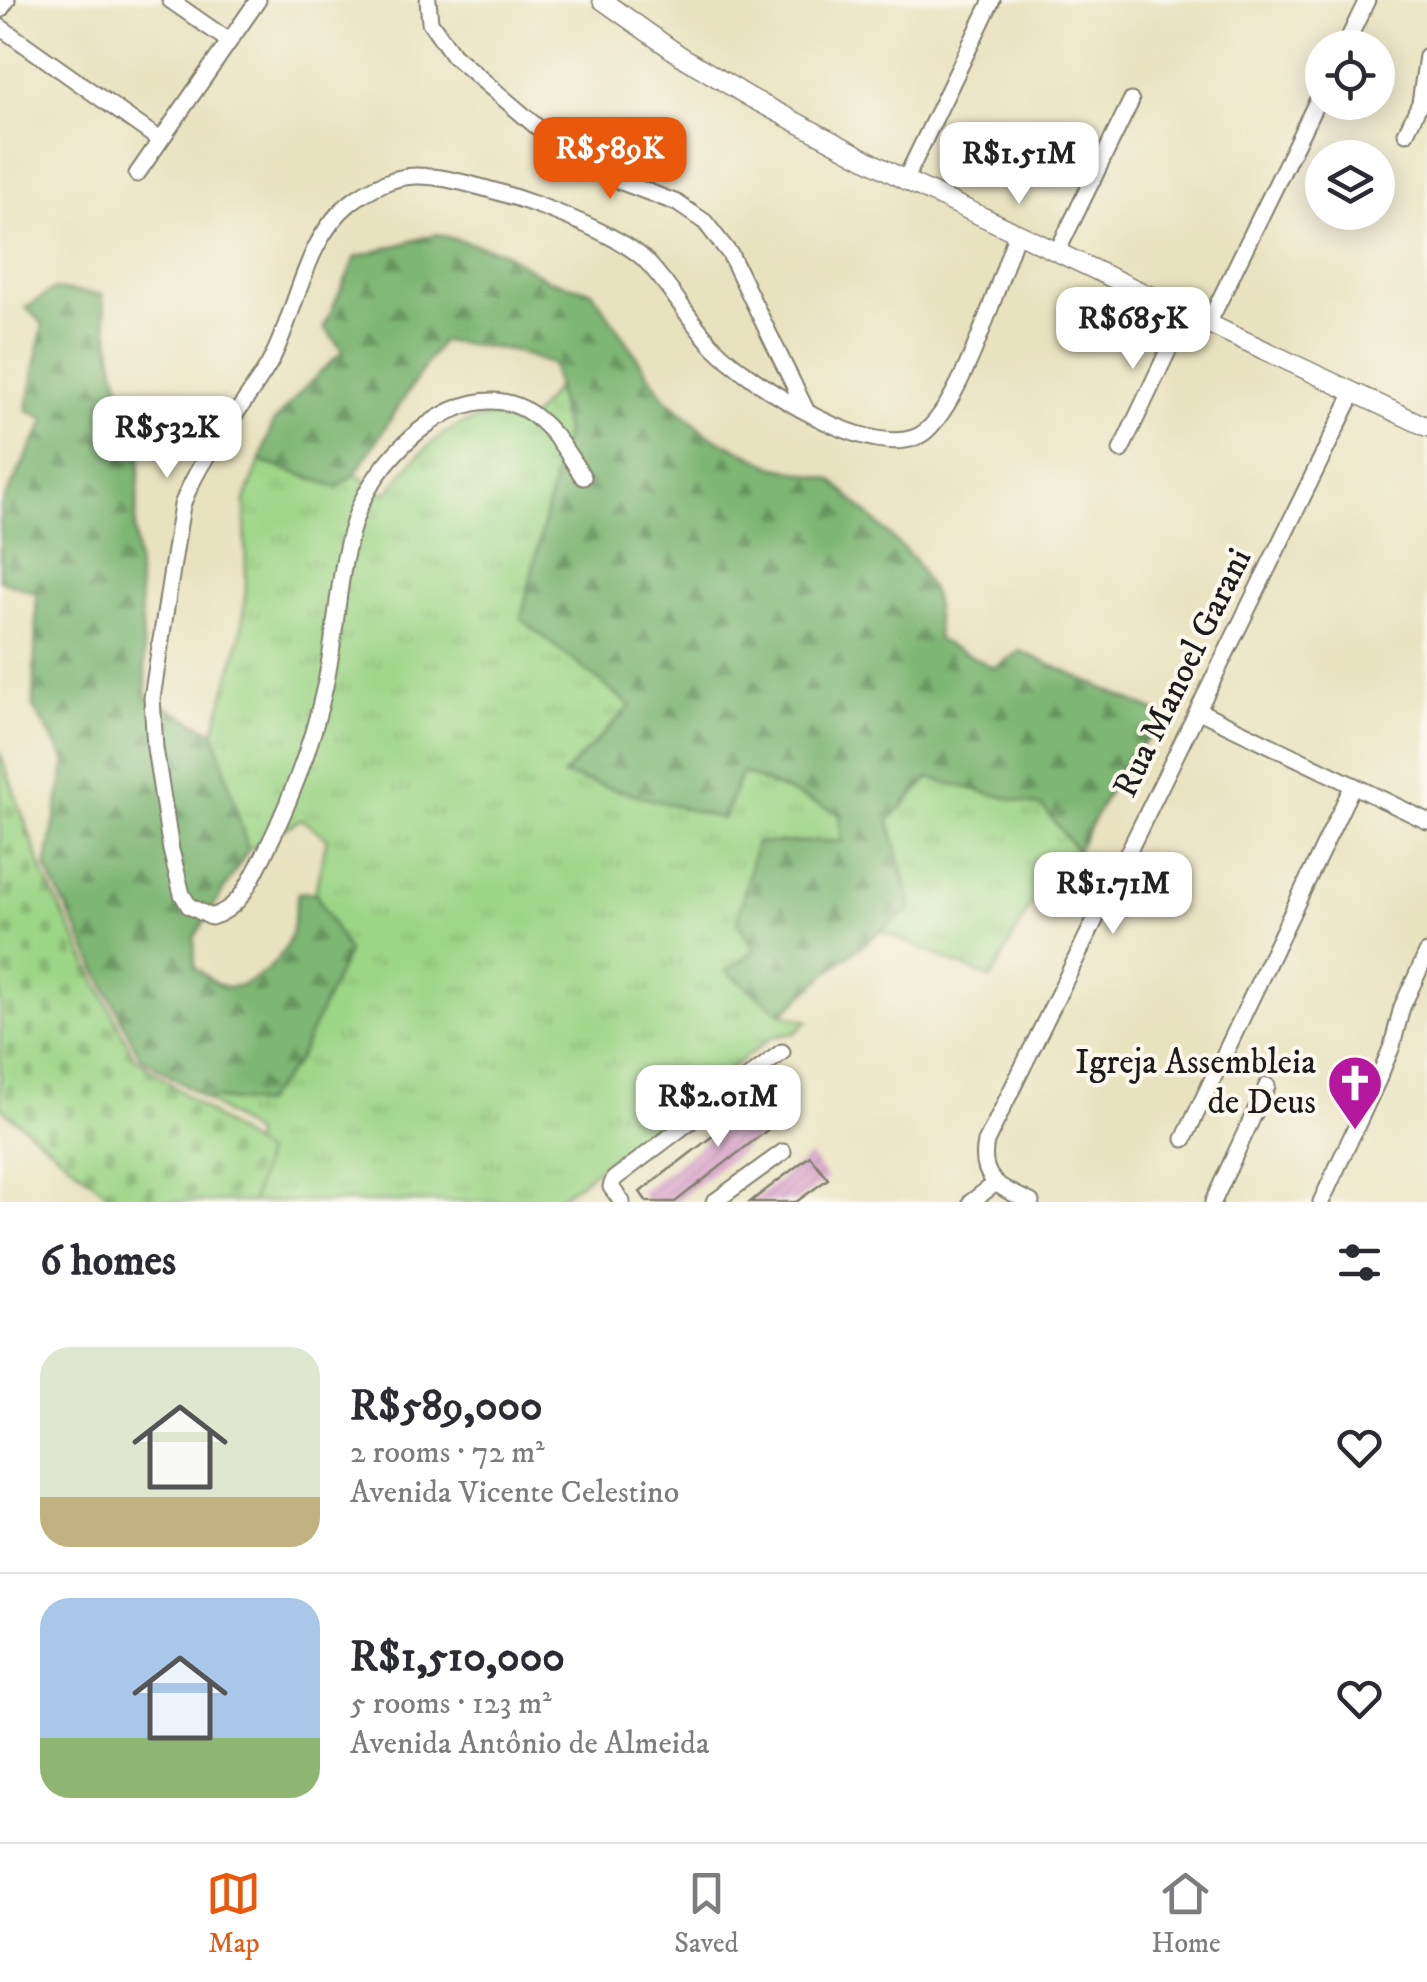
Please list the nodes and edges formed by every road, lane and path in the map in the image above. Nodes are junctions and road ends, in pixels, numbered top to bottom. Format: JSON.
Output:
{"nodes":[{"id":1,"x":7,"y":0,"type":"edge"},
{"id":2,"x":170,"y":0,"type":"edge"},
{"id":3,"x":258,"y":0,"type":"edge"},
{"id":4,"x":428,"y":0,"type":"edge"},
{"id":5,"x":602,"y":0,"type":"edge"},
{"id":6,"x":992,"y":0,"type":"edge"},
{"id":7,"x":1368,"y":0,"type":"edge"},
{"id":8,"x":0,"y":10,"type":"edge"},
{"id":9,"x":0,"y":26,"type":"edge"},
{"id":10,"x":1353,"y":30,"type":"edge"},
{"id":11,"x":229,"y":41,"type":"junction"},
{"id":12,"x":1427,"y":56,"type":"edge"},
{"id":13,"x":1131,"y":101,"type":"dead end"},
{"id":14,"x":1308,"y":120,"type":"edge"},
{"id":15,"x":1406,"y":133,"type":"dead end"},
{"id":16,"x":160,"y":140,"type":"junction"},
{"id":17,"x":137,"y":174,"type":"dead end"},
{"id":18,"x":906,"y":180,"type":"junction"},
{"id":19,"x":1018,"y":233,"type":"junction"},
{"id":20,"x":1057,"y":252,"type":"junction"},
{"id":21,"x":1186,"y":313,"type":"junction"},
{"id":22,"x":1208,"y":324,"type":"junction"},
{"id":23,"x":1354,"y":392,"type":"junction"},
{"id":24,"x":807,"y":411,"type":"junction"},
{"id":25,"x":1427,"y":427,"type":"edge"},
{"id":26,"x":1121,"y":450,"type":"dead end"},
{"id":27,"x":583,"y":477,"type":"dead end"},
{"id":28,"x":1199,"y":711,"type":"junction"},
{"id":29,"x":1353,"y":785,"type":"junction"},
{"id":30,"x":1427,"y":821,"type":"edge"},
{"id":31,"x":1427,"y":953,"type":"edge"},
{"id":32,"x":782,"y":1052,"type":"dead end"},
{"id":33,"x":1267,"y":1086,"type":"dead end"},
{"id":34,"x":1184,"y":1139,"type":"dead end"},
{"id":35,"x":783,"y":1152,"type":"dead end"},
{"id":36,"x":996,"y":1183,"type":"junction"},
{"id":37,"x":622,"y":1202,"type":"edge"},
{"id":38,"x":714,"y":1202,"type":"edge"},
{"id":39,"x":971,"y":1202,"type":"edge"},
{"id":40,"x":1031,"y":1202,"type":"edge"},
{"id":41,"x":1212,"y":1202,"type":"edge"},
{"id":42,"x":1322,"y":1202,"type":"edge"}],
"edges":[{"from":1,"to":8,"type":"street"},
{"from":2,"to":11,"type":"street"},
{"from":3,"to":11,"type":"street"},
{"from":4,"to":24,"type":"street"},
{"from":5,"to":18,"type":"street"},
{"from":6,"to":18,"type":"street"},
{"from":7,"to":10,"type":"street"},
{"from":9,"to":16,"type":"street"},
{"from":11,"to":16,"type":"street"},
{"from":12,"to":15,"type":"street"},
{"from":13,"to":20,"type":"street"},
{"from":14,"to":22,"type":"street"},
{"from":16,"to":17,"type":"street"},
{"from":18,"to":19,"type":"street"},
{"from":19,"to":20,"type":"street"},
{"from":19,"to":24,"type":"street"},
{"from":20,"to":21,"type":"street"},
{"from":21,"to":22,"type":"street"},
{"from":21,"to":26,"type":"street"},
{"from":22,"to":23,"type":"street"},
{"from":23,"to":25,"type":"street"},
{"from":23,"to":28,"type":"street","name":"Rua Manoel Garani"},
{"from":24,"to":27,"type":"street"},
{"from":28,"to":29,"type":"street"},
{"from":28,"to":36,"type":"street","name":"Rua Manoel Garani"},
{"from":29,"to":30,"type":"street"},
{"from":29,"to":34,"type":"street"},
{"from":31,"to":42,"type":"street"},
{"from":32,"to":37,"type":"street"},
{"from":33,"to":41,"type":"street"},
{"from":35,"to":38,"type":"street"},
{"from":36,"to":39,"type":"street"},
{"from":36,"to":40,"type":"street"}]}
